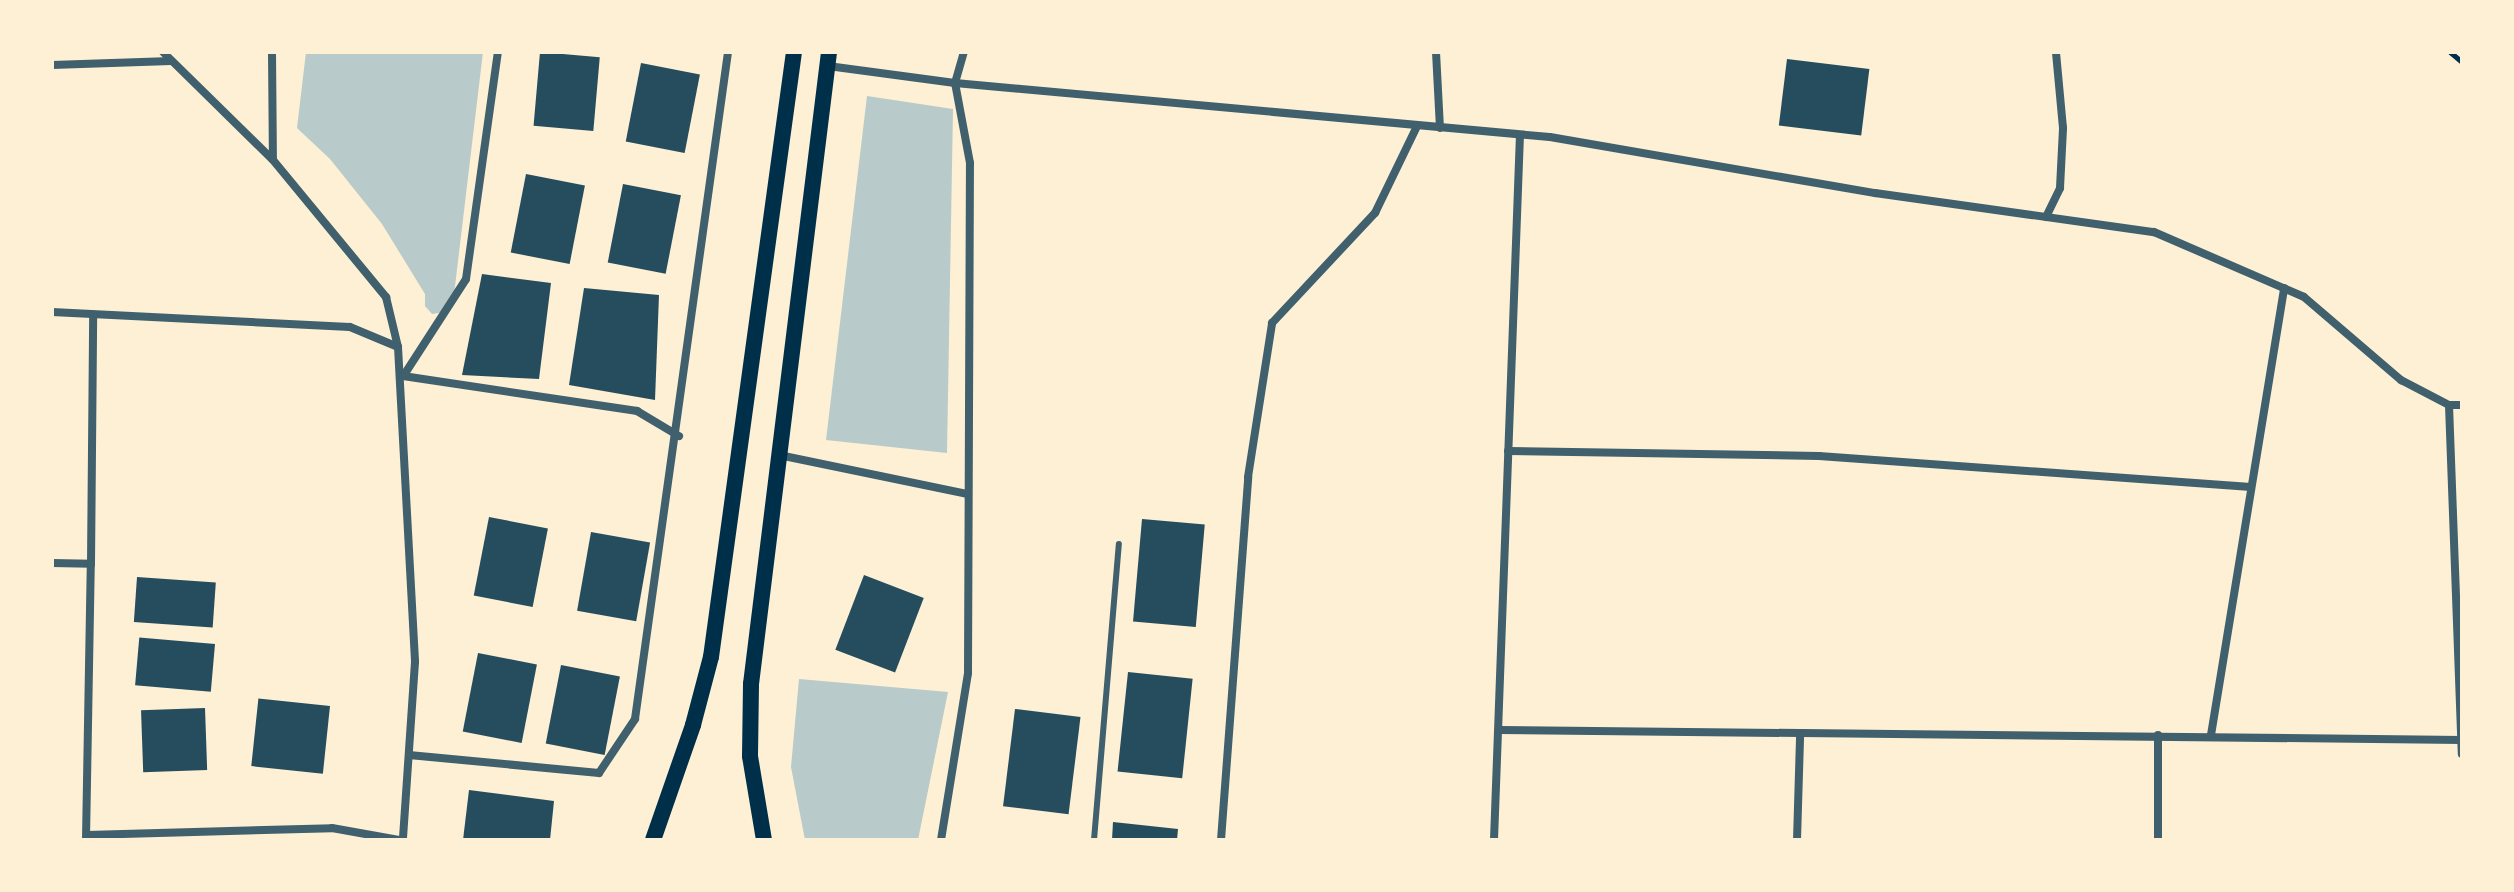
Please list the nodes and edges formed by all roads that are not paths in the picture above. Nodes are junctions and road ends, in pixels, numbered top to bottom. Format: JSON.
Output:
{"nodes":[{"id":1,"x":163,"y":52,"type":"edge"},
{"id":2,"x":272,"y":52,"type":"edge"},
{"id":3,"x":498,"y":52,"type":"edge"},
{"id":4,"x":728,"y":52,"type":"edge"},
{"id":5,"x":794,"y":52,"type":"edge"},
{"id":6,"x":964,"y":52,"type":"edge"},
{"id":7,"x":1436,"y":52,"type":"edge"},
{"id":8,"x":2056,"y":52,"type":"edge"},
{"id":9,"x":828,"y":59,"type":"edge"},
{"id":10,"x":171,"y":61,"type":"junction"},
{"id":11,"x":52,"y":65,"type":"edge"},
{"id":12,"x":955,"y":83,"type":"junction"},
{"id":13,"x":1417,"y":126,"type":"junction"},
{"id":14,"x":1440,"y":128,"type":"junction"},
{"id":15,"x":1520,"y":135,"type":"junction"},
{"id":16,"x":273,"y":160,"type":"junction"},
{"id":17,"x":2046,"y":217,"type":"junction"},
{"id":18,"x":2284,"y":288,"type":"junction"},
{"id":19,"x":52,"y":312,"type":"edge"},
{"id":20,"x":93,"y":315,"type":"junction"},
{"id":21,"x":398,"y":347,"type":"junction"},
{"id":22,"x":403,"y":376,"type":"junction"},
{"id":23,"x":2449,"y":405,"type":"junction"},
{"id":24,"x":2462,"y":405,"type":"edge"},
{"id":25,"x":679,"y":436,"type":"junction"},
{"id":26,"x":1508,"y":451,"type":"junction"},
{"id":27,"x":779,"y":455,"type":"junction"},
{"id":28,"x":2251,"y":487,"type":"junction"},
{"id":29,"x":968,"y":494,"type":"junction"},
{"id":30,"x":1119,"y":544,"type":"dead end"},
{"id":31,"x":52,"y":563,"type":"edge"},
{"id":32,"x":91,"y":564,"type":"junction"},
{"id":33,"x":1499,"y":730,"type":"junction"},
{"id":34,"x":2158,"y":735,"type":"junction"},
{"id":35,"x":2211,"y":735,"type":"junction"},
{"id":36,"x":1800,"y":736,"type":"junction"},
{"id":37,"x":2461,"y":740,"type":"edge"},
{"id":38,"x":2462,"y":754,"type":"edge"},
{"id":39,"x":409,"y":755,"type":"junction"},
{"id":40,"x":86,"y":837,"type":"edge"},
{"id":41,"x":401,"y":840,"type":"edge"},
{"id":42,"x":653,"y":840,"type":"edge"},
{"id":43,"x":764,"y":840,"type":"edge"},
{"id":44,"x":941,"y":840,"type":"edge"},
{"id":45,"x":1094,"y":840,"type":"edge"},
{"id":46,"x":1221,"y":840,"type":"edge"},
{"id":47,"x":1494,"y":840,"type":"edge"},
{"id":48,"x":1797,"y":840,"type":"edge"},
{"id":49,"x":2158,"y":840,"type":"edge"}],
"edges":[{"from":1,"to":10,"type":"street"},
{"from":2,"to":16,"type":"street"},
{"from":3,"to":22,"type":"street"},
{"from":4,"to":25,"type":"street"},
{"from":5,"to":42,"type":"main road"},
{"from":6,"to":12,"type":"street"},
{"from":7,"to":14,"type":"street"},
{"from":8,"to":17,"type":"street"},
{"from":9,"to":12,"type":"street"},
{"from":9,"to":27,"type":"main road"},
{"from":10,"to":11,"type":"street"},
{"from":10,"to":16,"type":"street"},
{"from":12,"to":13,"type":"street"},
{"from":12,"to":29,"type":"street"},
{"from":13,"to":14,"type":"street"},
{"from":13,"to":46,"type":"street"},
{"from":14,"to":15,"type":"street"},
{"from":15,"to":17,"type":"street"},
{"from":15,"to":26,"type":"street"},
{"from":16,"to":21,"type":"street"},
{"from":17,"to":18,"type":"street"},
{"from":18,"to":23,"type":"street"},
{"from":18,"to":28,"type":"street"},
{"from":19,"to":20,"type":"street"},
{"from":20,"to":21,"type":"street"},
{"from":20,"to":32,"type":"street"},
{"from":21,"to":22,"type":"street"},
{"from":22,"to":25,"type":"street"},
{"from":22,"to":39,"type":"street"},
{"from":23,"to":24,"type":"street"},
{"from":23,"to":37,"type":"street"},
{"from":25,"to":39,"type":"street"},
{"from":26,"to":28,"type":"street"},
{"from":26,"to":33,"type":"street"},
{"from":27,"to":29,"type":"street"},
{"from":27,"to":43,"type":"main road"},
{"from":28,"to":35,"type":"street"},
{"from":29,"to":44,"type":"street"},
{"from":30,"to":45,"type":"lane"},
{"from":31,"to":32,"type":"street"},
{"from":32,"to":40,"type":"street"},
{"from":33,"to":36,"type":"street"},
{"from":33,"to":47,"type":"street"},
{"from":34,"to":35,"type":"street"},
{"from":34,"to":36,"type":"street"},
{"from":34,"to":49,"type":"street"},
{"from":35,"to":37,"type":"street"},
{"from":36,"to":48,"type":"street"},
{"from":37,"to":38,"type":"street"},
{"from":39,"to":41,"type":"street"},
{"from":40,"to":41,"type":"street"}]}
